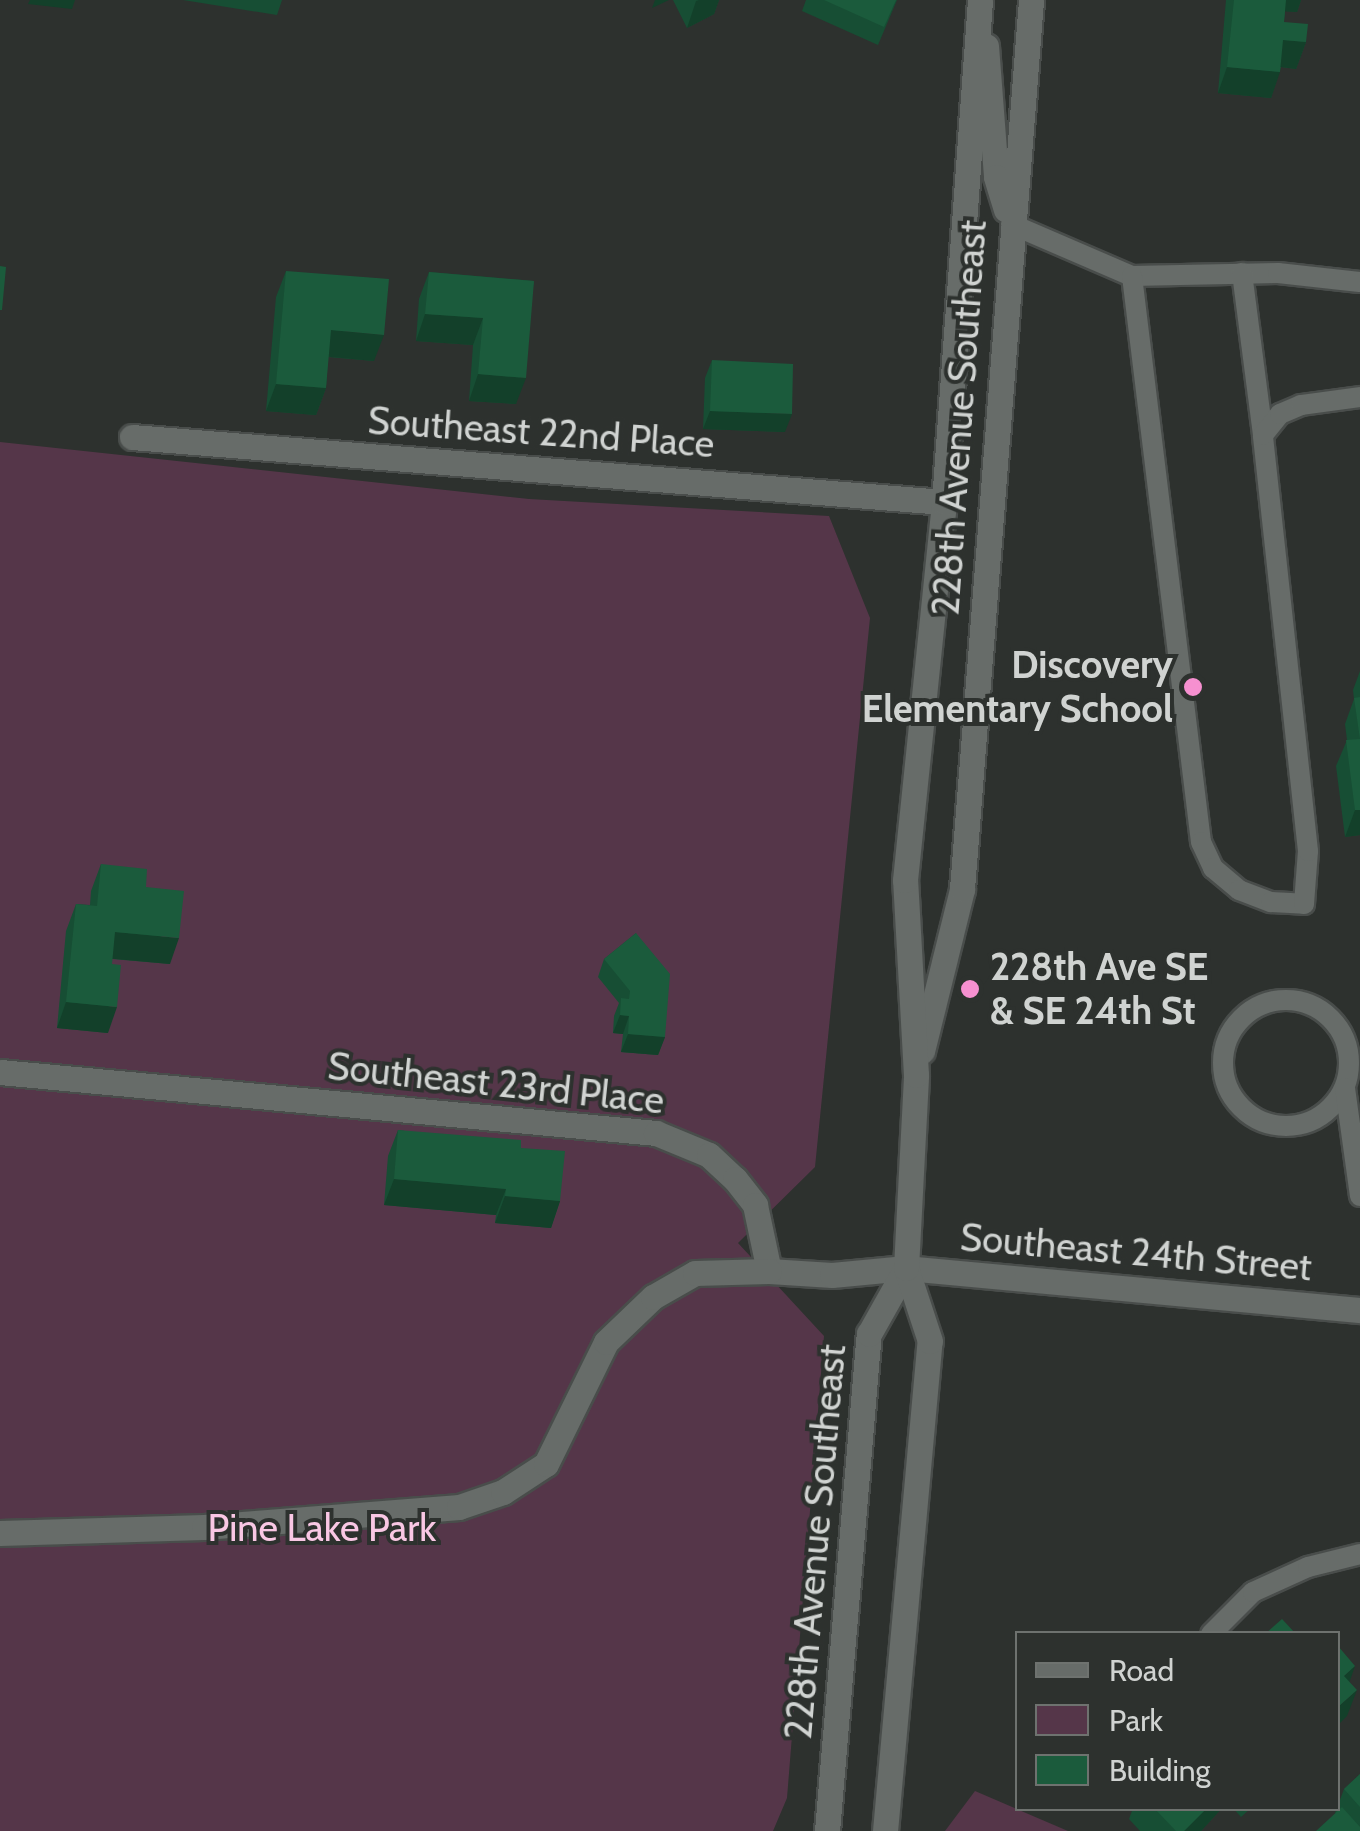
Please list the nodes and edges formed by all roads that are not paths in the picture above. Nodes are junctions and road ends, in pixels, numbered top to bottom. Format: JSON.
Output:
{"nodes":[{"id":1,"x":1031,"y":0,"type":"edge"},
{"id":2,"x":980,"y":2,"type":"edge"},
{"id":3,"x":1010,"y":224,"type":"junction"},
{"id":4,"x":1242,"y":273,"type":"junction"},
{"id":5,"x":1132,"y":276,"type":"junction"},
{"id":6,"x":1360,"y":282,"type":"edge"},
{"id":7,"x":1360,"y":397,"type":"edge"},
{"id":8,"x":1263,"y":435,"type":"junction"},
{"id":9,"x":132,"y":438,"type":"dead end"},
{"id":10,"x":944,"y":502,"type":"junction"},
{"id":11,"x":0,"y":1072,"type":"edge"},
{"id":12,"x":916,"y":1076,"type":"junction"},
{"id":13,"x":1345,"y":1088,"type":"junction"},
{"id":14,"x":1360,"y":1196,"type":"edge"},
{"id":15,"x":906,"y":1268,"type":"junction"},
{"id":16,"x":768,"y":1271,"type":"junction"},
{"id":17,"x":1360,"y":1310,"type":"edge"},
{"id":18,"x":0,"y":1533,"type":"edge"},
{"id":19,"x":1360,"y":1554,"type":"edge"},
{"id":20,"x":1214,"y":1631,"type":"edge"},
{"id":21,"x":827,"y":1831,"type":"edge"},
{"id":22,"x":885,"y":1831,"type":"edge"}],
"edges":[{"from":1,"to":3,"type":"main road","name":"228th Avenue Southeast"},
{"from":2,"to":3,"type":"main road"},
{"from":2,"to":10,"type":"main road","name":"228th Avenue Southeast"},
{"from":3,"to":5,"type":"lane"},
{"from":3,"to":12,"type":"main road","name":"228th Avenue Southeast"},
{"from":4,"to":5,"type":"lane"},
{"from":4,"to":6,"type":"lane"},
{"from":4,"to":8,"type":"lane"},
{"from":5,"to":8,"type":"lane"},
{"from":7,"to":8,"type":"lane"},
{"from":9,"to":10,"type":"main road","name":"Southeast 22nd Place"},
{"from":10,"to":12,"type":"main road","name":"228th Avenue Southeast"},
{"from":11,"to":16,"type":"main road","name":"Southeast 23rd Place"},
{"from":12,"to":15,"type":"main road","name":"228th Avenue Southeast"},
{"from":13,"to":13,"type":"lane"},
{"from":13,"to":14,"type":"lane"},
{"from":15,"to":16,"type":"main road"},
{"from":15,"to":17,"type":"main road","name":"Southeast 24th Street"},
{"from":15,"to":21,"type":"main road","name":"228th Avenue Southeast"},
{"from":15,"to":22,"type":"main road","name":"228th Avenue Southeast"},
{"from":16,"to":18,"type":"main road"},
{"from":19,"to":20,"type":"lane"}]}
